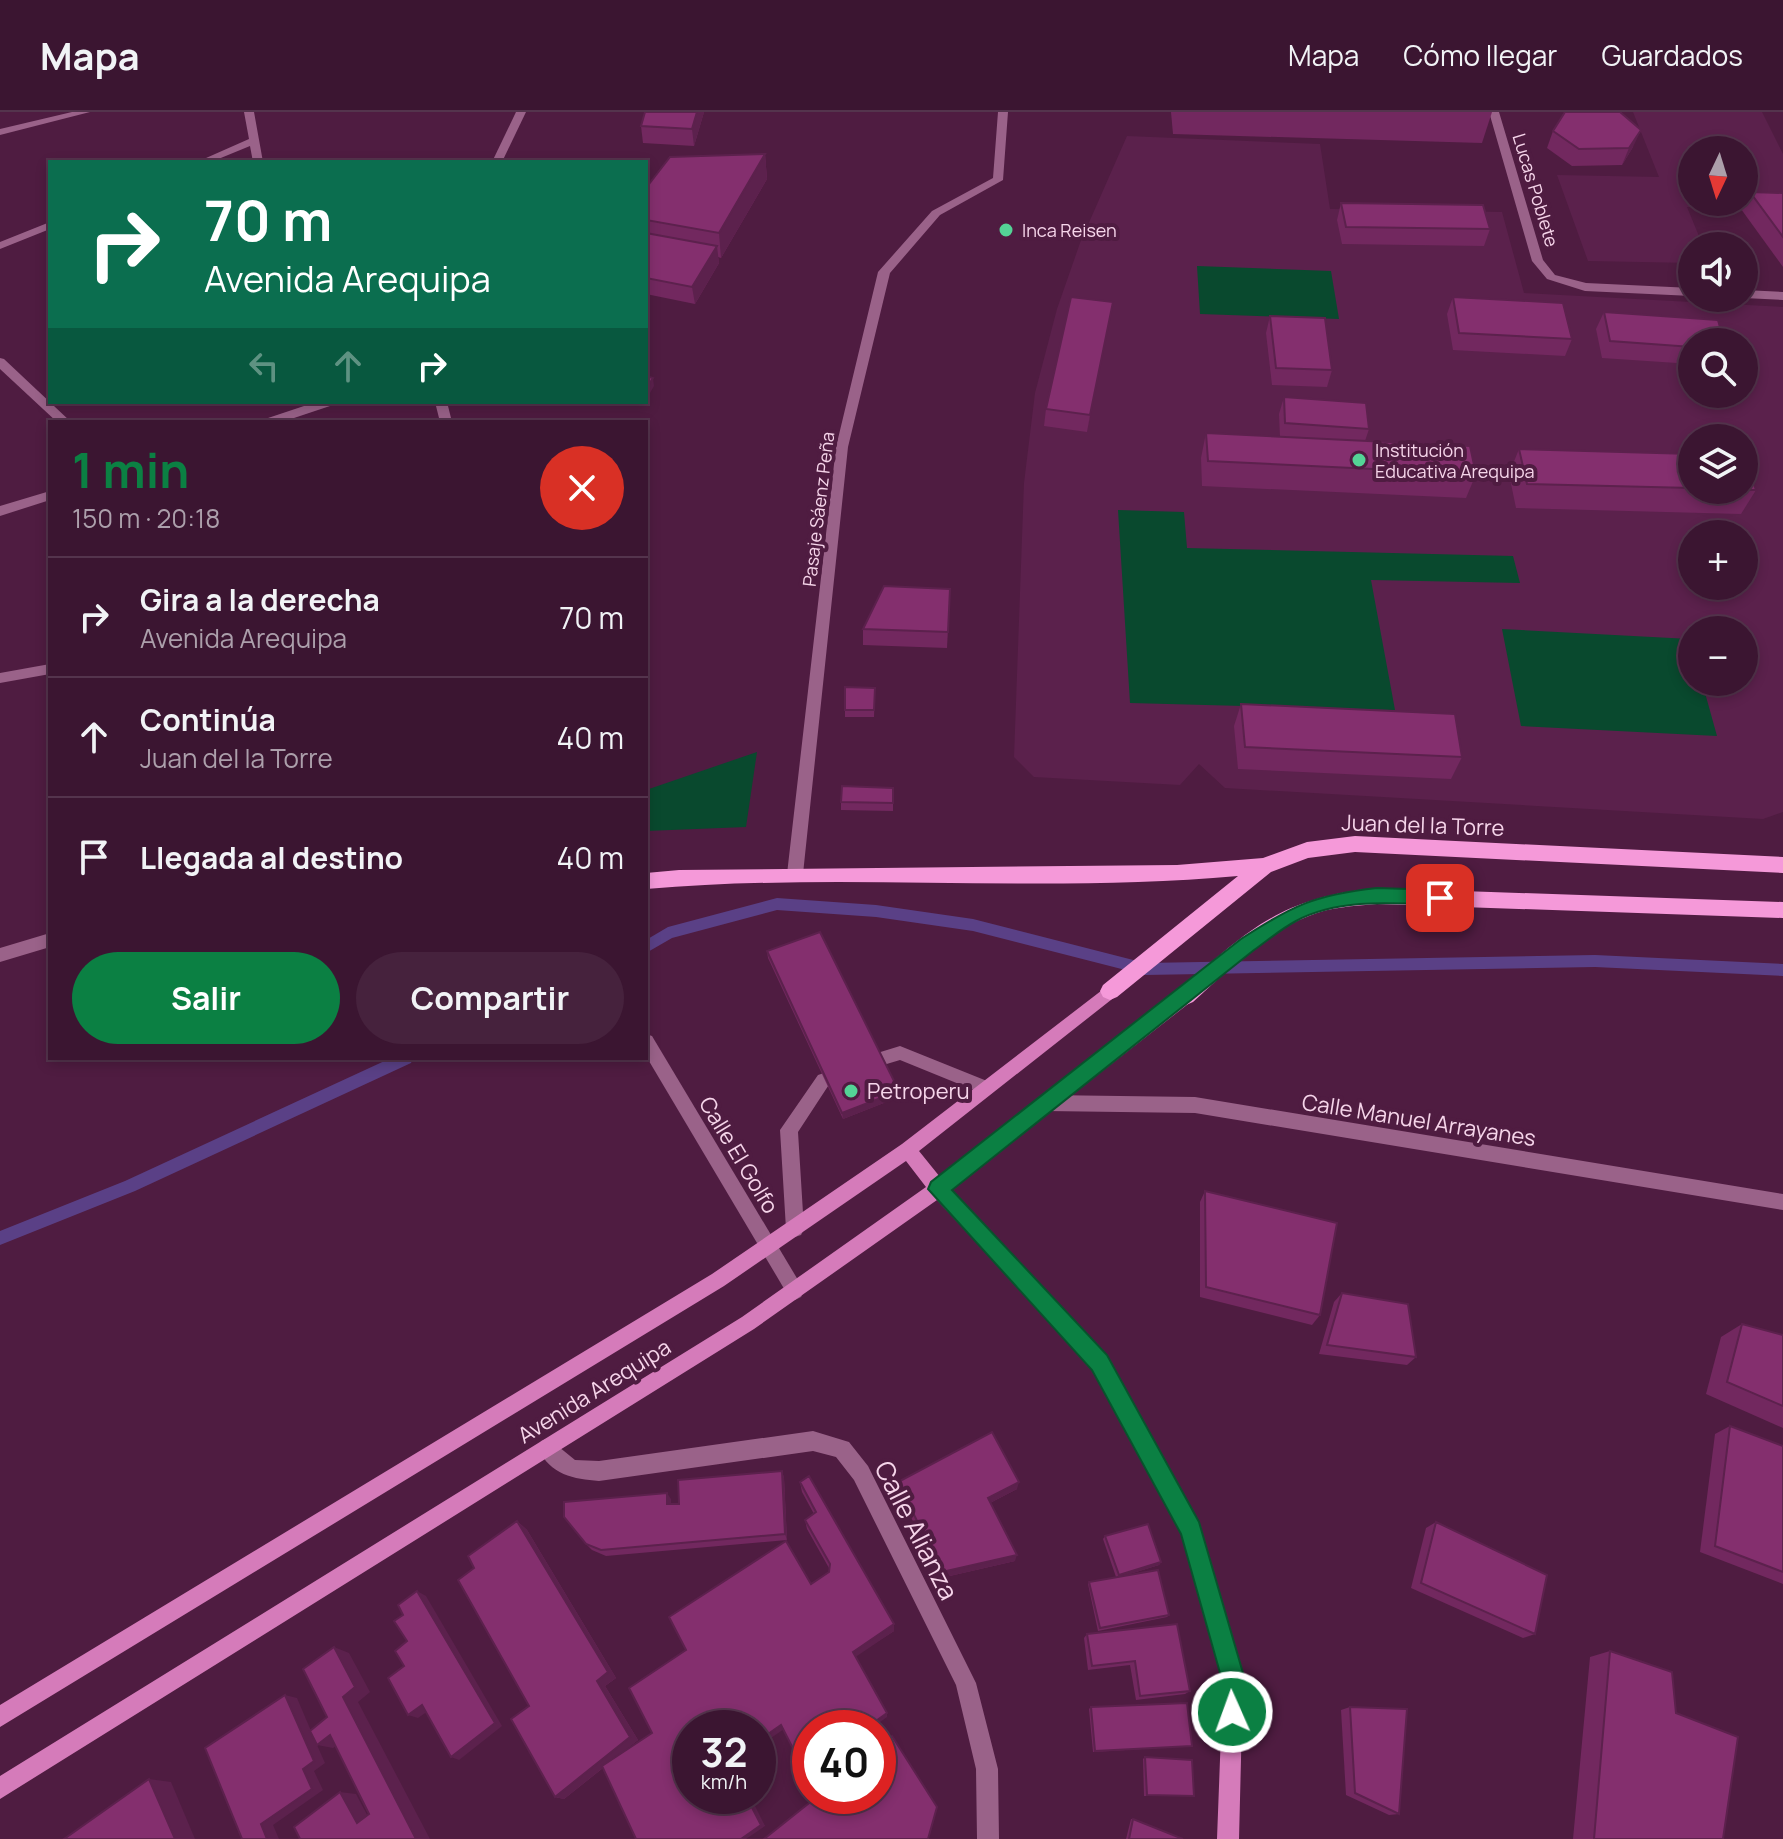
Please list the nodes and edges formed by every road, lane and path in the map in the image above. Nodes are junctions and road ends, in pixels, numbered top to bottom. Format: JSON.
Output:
{"nodes":[{"id":1,"x":85,"y":112,"type":"edge"},
{"id":2,"x":249,"y":112,"type":"edge"},
{"id":3,"x":521,"y":112,"type":"edge"},
{"id":4,"x":1003,"y":112,"type":"edge"},
{"id":5,"x":1494,"y":112,"type":"edge"},
{"id":6,"x":0,"y":132,"type":"edge"},
{"id":7,"x":255,"y":140,"type":"junction"},
{"id":8,"x":207,"y":160,"type":"edge"},
{"id":9,"x":258,"y":160,"type":"edge"},
{"id":10,"x":498,"y":160,"type":"edge"},
{"id":11,"x":48,"y":226,"type":"edge"},
{"id":12,"x":0,"y":246,"type":"edge"},
{"id":13,"x":1678,"y":291,"type":"edge"},
{"id":14,"x":1758,"y":295,"type":"edge"},
{"id":15,"x":1783,"y":296,"type":"edge"},
{"id":16,"x":0,"y":362,"type":"edge"},
{"id":17,"x":317,"y":404,"type":"edge"},
{"id":18,"x":292,"y":408,"type":"edge"},
{"id":19,"x":63,"y":420,"type":"edge"},
{"id":20,"x":272,"y":420,"type":"edge"},
{"id":21,"x":48,"y":496,"type":"edge"},
{"id":22,"x":0,"y":511,"type":"edge"},
{"id":23,"x":48,"y":669,"type":"edge"},
{"id":24,"x":0,"y":678,"type":"edge"},
{"id":25,"x":1783,"y":865,"type":"edge"},
{"id":26,"x":1264,"y":866,"type":"junction"},
{"id":27,"x":795,"y":874,"type":"junction"},
{"id":28,"x":648,"y":881,"type":"edge"},
{"id":29,"x":1783,"y":910,"type":"edge"},
{"id":30,"x":48,"y":941,"type":"edge"},
{"id":31,"x":0,"y":955,"type":"edge"},
{"id":32,"x":1110,"y":991,"type":"joint"},
{"id":33,"x":1186,"y":996,"type":"joint"},
{"id":34,"x":648,"y":1044,"type":"edge"},
{"id":35,"x":880,"y":1059,"type":"edge"},
{"id":36,"x":824,"y":1080,"type":"edge"},
{"id":37,"x":986,"y":1088,"type":"junction"},
{"id":38,"x":1046,"y":1103,"type":"junction"},
{"id":39,"x":908,"y":1150,"type":"junction"},
{"id":40,"x":938,"y":1189,"type":"junction"},
{"id":41,"x":1783,"y":1202,"type":"edge"},
{"id":42,"x":795,"y":1229,"type":"junction"},
{"id":43,"x":768,"y":1247,"type":"junction"},
{"id":44,"x":795,"y":1291,"type":"junction"},
{"id":45,"x":548,"y":1448,"type":"junction"},
{"id":46,"x":0,"y":1717,"type":"edge"},
{"id":47,"x":0,"y":1788,"type":"edge"},
{"id":48,"x":988,"y":1839,"type":"edge"},
{"id":49,"x":1228,"y":1839,"type":"edge"}],
"edges":[{"from":1,"to":6,"type":"street"},
{"from":2,"to":7,"type":"street"},
{"from":3,"to":10,"type":"street"},
{"from":4,"to":27,"type":"street","name":"Pasaje Sáenz Peña"},
{"from":5,"to":13,"type":"street","name":"Lucas Poblete"},
{"from":7,"to":8,"type":"street"},
{"from":7,"to":9,"type":"street"},
{"from":11,"to":12,"type":"street"},
{"from":14,"to":15,"type":"street"},
{"from":16,"to":19,"type":"street"},
{"from":17,"to":18,"type":"street"},
{"from":18,"to":20,"type":"street"},
{"from":21,"to":22,"type":"street"},
{"from":23,"to":24,"type":"street"},
{"from":25,"to":26,"type":"main road","name":"Juan del la Torre"},
{"from":26,"to":27,"type":"main road"},
{"from":26,"to":32,"type":"main road","name":"Juan del la Torre"},
{"from":27,"to":28,"type":"main road"},
{"from":29,"to":33,"type":"main road"},
{"from":30,"to":31,"type":"street"},
{"from":32,"to":37,"type":"main road","name":"Avenida Arequipa"},
{"from":33,"to":38,"type":"main road","name":"Avenida Arequipa"},
{"from":34,"to":43,"type":"street","name":"Calle El Golfo"},
{"from":35,"to":37,"type":"street"},
{"from":36,"to":42,"type":"street"},
{"from":37,"to":39,"type":"main road","name":"Avenida Arequipa"},
{"from":38,"to":40,"type":"main road","name":"Avenida Arequipa"},
{"from":38,"to":41,"type":"street","name":"Calle Manuel Arrayanes"},
{"from":39,"to":40,"type":"main road"},
{"from":39,"to":42,"type":"main road","name":"Avenida Arequipa"},
{"from":40,"to":44,"type":"main road","name":"Avenida Arequipa"},
{"from":40,"to":49,"type":"main road"},
{"from":42,"to":43,"type":"main road","name":"Avenida Arequipa"},
{"from":43,"to":44,"type":"street","name":"Calle El Golfo"},
{"from":43,"to":46,"type":"main road","name":"Avenida Arequipa"},
{"from":44,"to":45,"type":"main road","name":"Avenida Arequipa"},
{"from":45,"to":47,"type":"main road","name":"Avenida Arequipa"},
{"from":45,"to":48,"type":"street","name":"Calle Alianza"}]}
